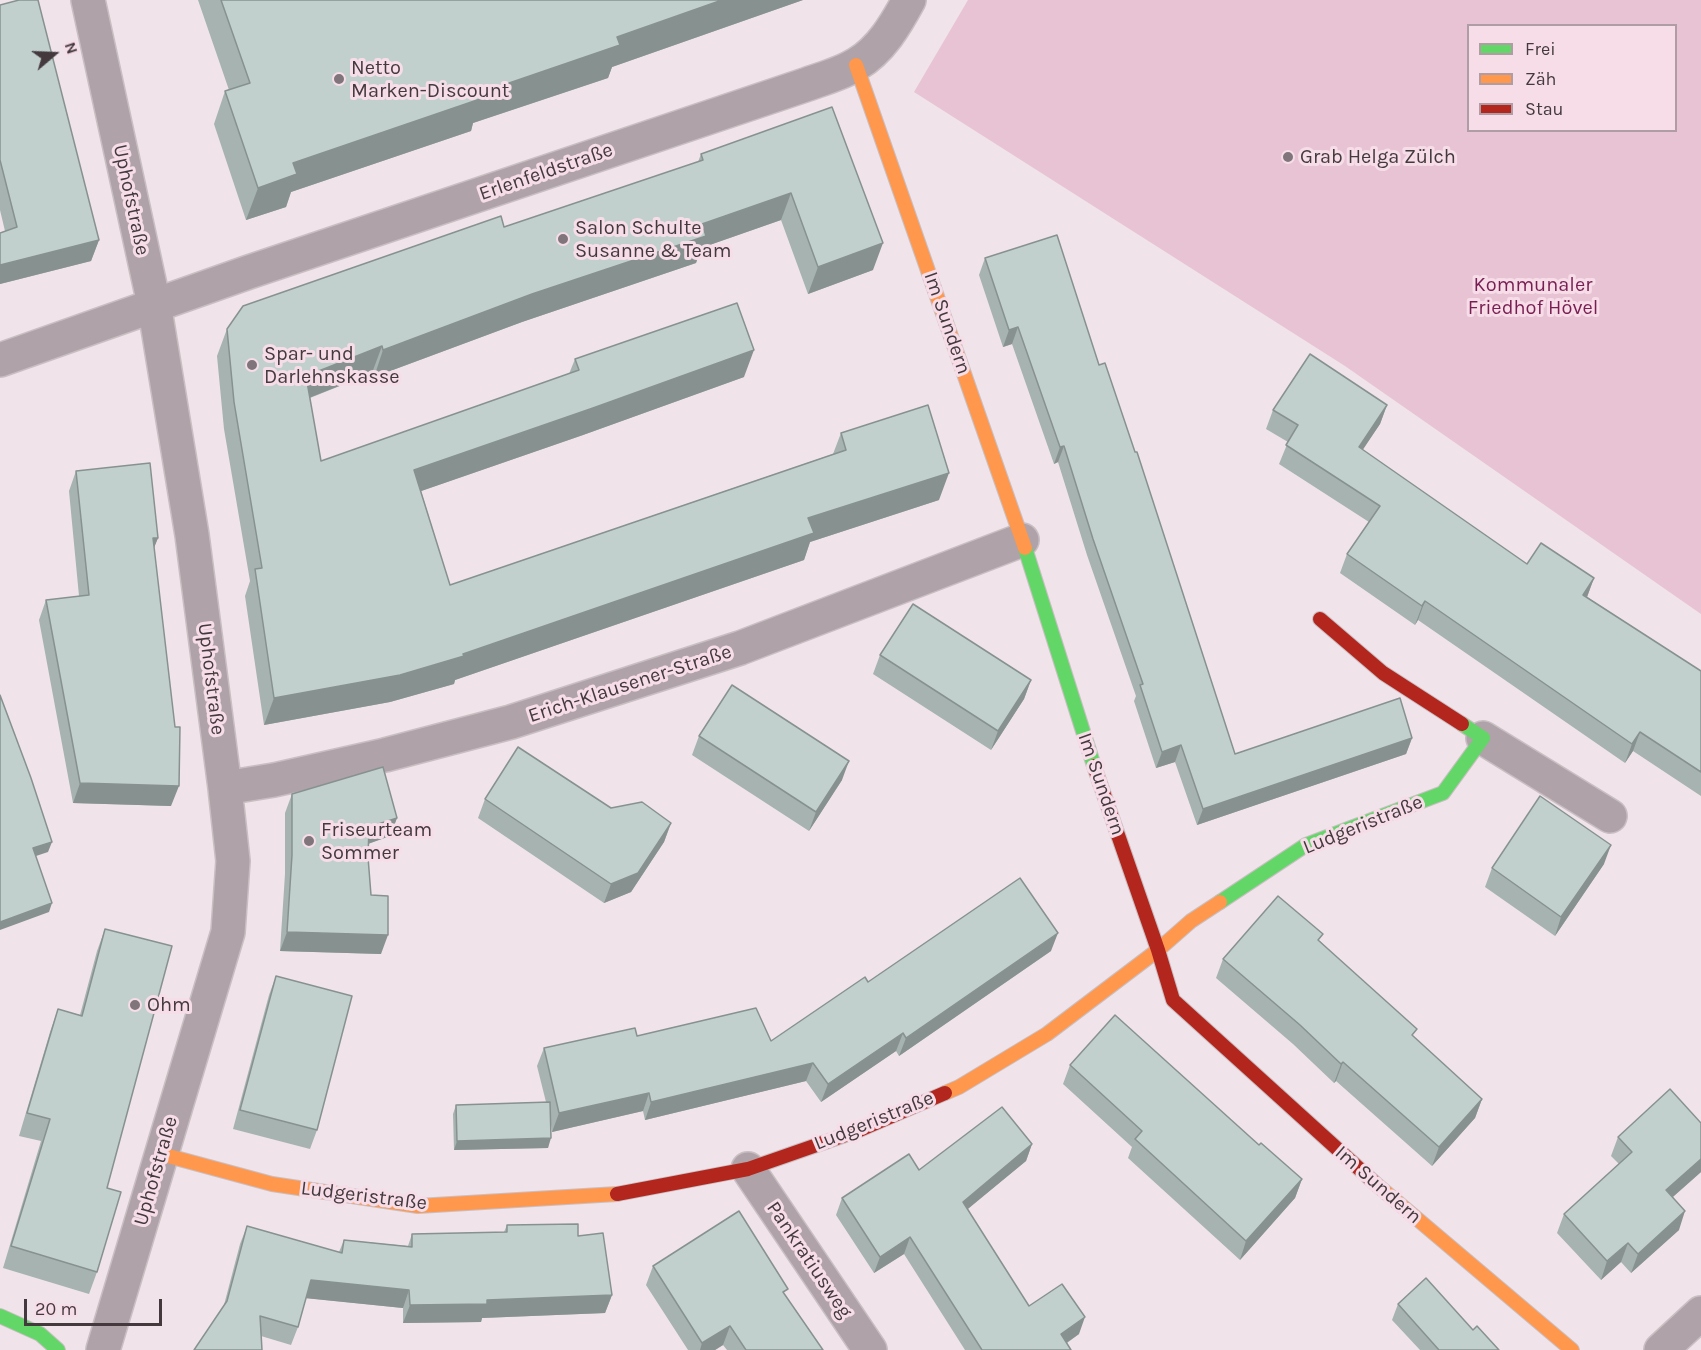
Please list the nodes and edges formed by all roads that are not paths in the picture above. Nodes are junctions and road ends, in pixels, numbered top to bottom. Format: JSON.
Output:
{"nodes":[{"id":1,"x":88,"y":0,"type":"edge"},
{"id":2,"x":909,"y":0,"type":"edge"},
{"id":3,"x":856,"y":64,"type":"junction"},
{"id":4,"x":154,"y":304,"type":"junction"},
{"id":5,"x":0,"y":360,"type":"edge"},
{"id":6,"x":1022,"y":540,"type":"junction"},
{"id":7,"x":1320,"y":619,"type":"dead end"},
{"id":8,"x":1483,"y":738,"type":"junction"},
{"id":9,"x":225,"y":788,"type":"junction"},
{"id":10,"x":1610,"y":816,"type":"dead end"},
{"id":11,"x":1158,"y":950,"type":"junction"},
{"id":12,"x":160,"y":1154,"type":"junction"},
{"id":13,"x":748,"y":1169,"type":"junction"},
{"id":14,"x":1701,"y":1313,"type":"edge"},
{"id":15,"x":0,"y":1316,"type":"edge"},
{"id":16,"x":58,"y":1350,"type":"edge"},
{"id":17,"x":103,"y":1350,"type":"edge"},
{"id":18,"x":870,"y":1350,"type":"edge"},
{"id":19,"x":1572,"y":1350,"type":"edge"},
{"id":20,"x":1661,"y":1350,"type":"edge"}],
"edges":[{"from":1,"to":4,"type":"street","name":"Uphofstraße"},
{"from":2,"to":3,"type":"street","name":"Erlenfeldstraße"},
{"from":3,"to":4,"type":"street","name":"Erlenfeldstraße"},
{"from":3,"to":6,"type":"street","name":"Im Sundern"},
{"from":4,"to":5,"type":"street","name":"Erlenfeldstraße"},
{"from":4,"to":9,"type":"street","name":"Uphofstraße"},
{"from":6,"to":9,"type":"street","name":"Erich-Klausener-Straße"},
{"from":6,"to":11,"type":"street","name":"Im Sundern"},
{"from":7,"to":8,"type":"street"},
{"from":8,"to":10,"type":"street"},
{"from":8,"to":11,"type":"street","name":"Ludgeristraße"},
{"from":9,"to":12,"type":"street","name":"Uphofstraße"},
{"from":11,"to":13,"type":"street","name":"Ludgeristraße"},
{"from":11,"to":19,"type":"street","name":"Im Sundern"},
{"from":12,"to":13,"type":"street","name":"Ludgeristraße"},
{"from":12,"to":17,"type":"street","name":"Uphofstraße"},
{"from":13,"to":18,"type":"street","name":"Pankratiusweg"},
{"from":14,"to":20,"type":"street"},
{"from":15,"to":16,"type":"street"}]}
